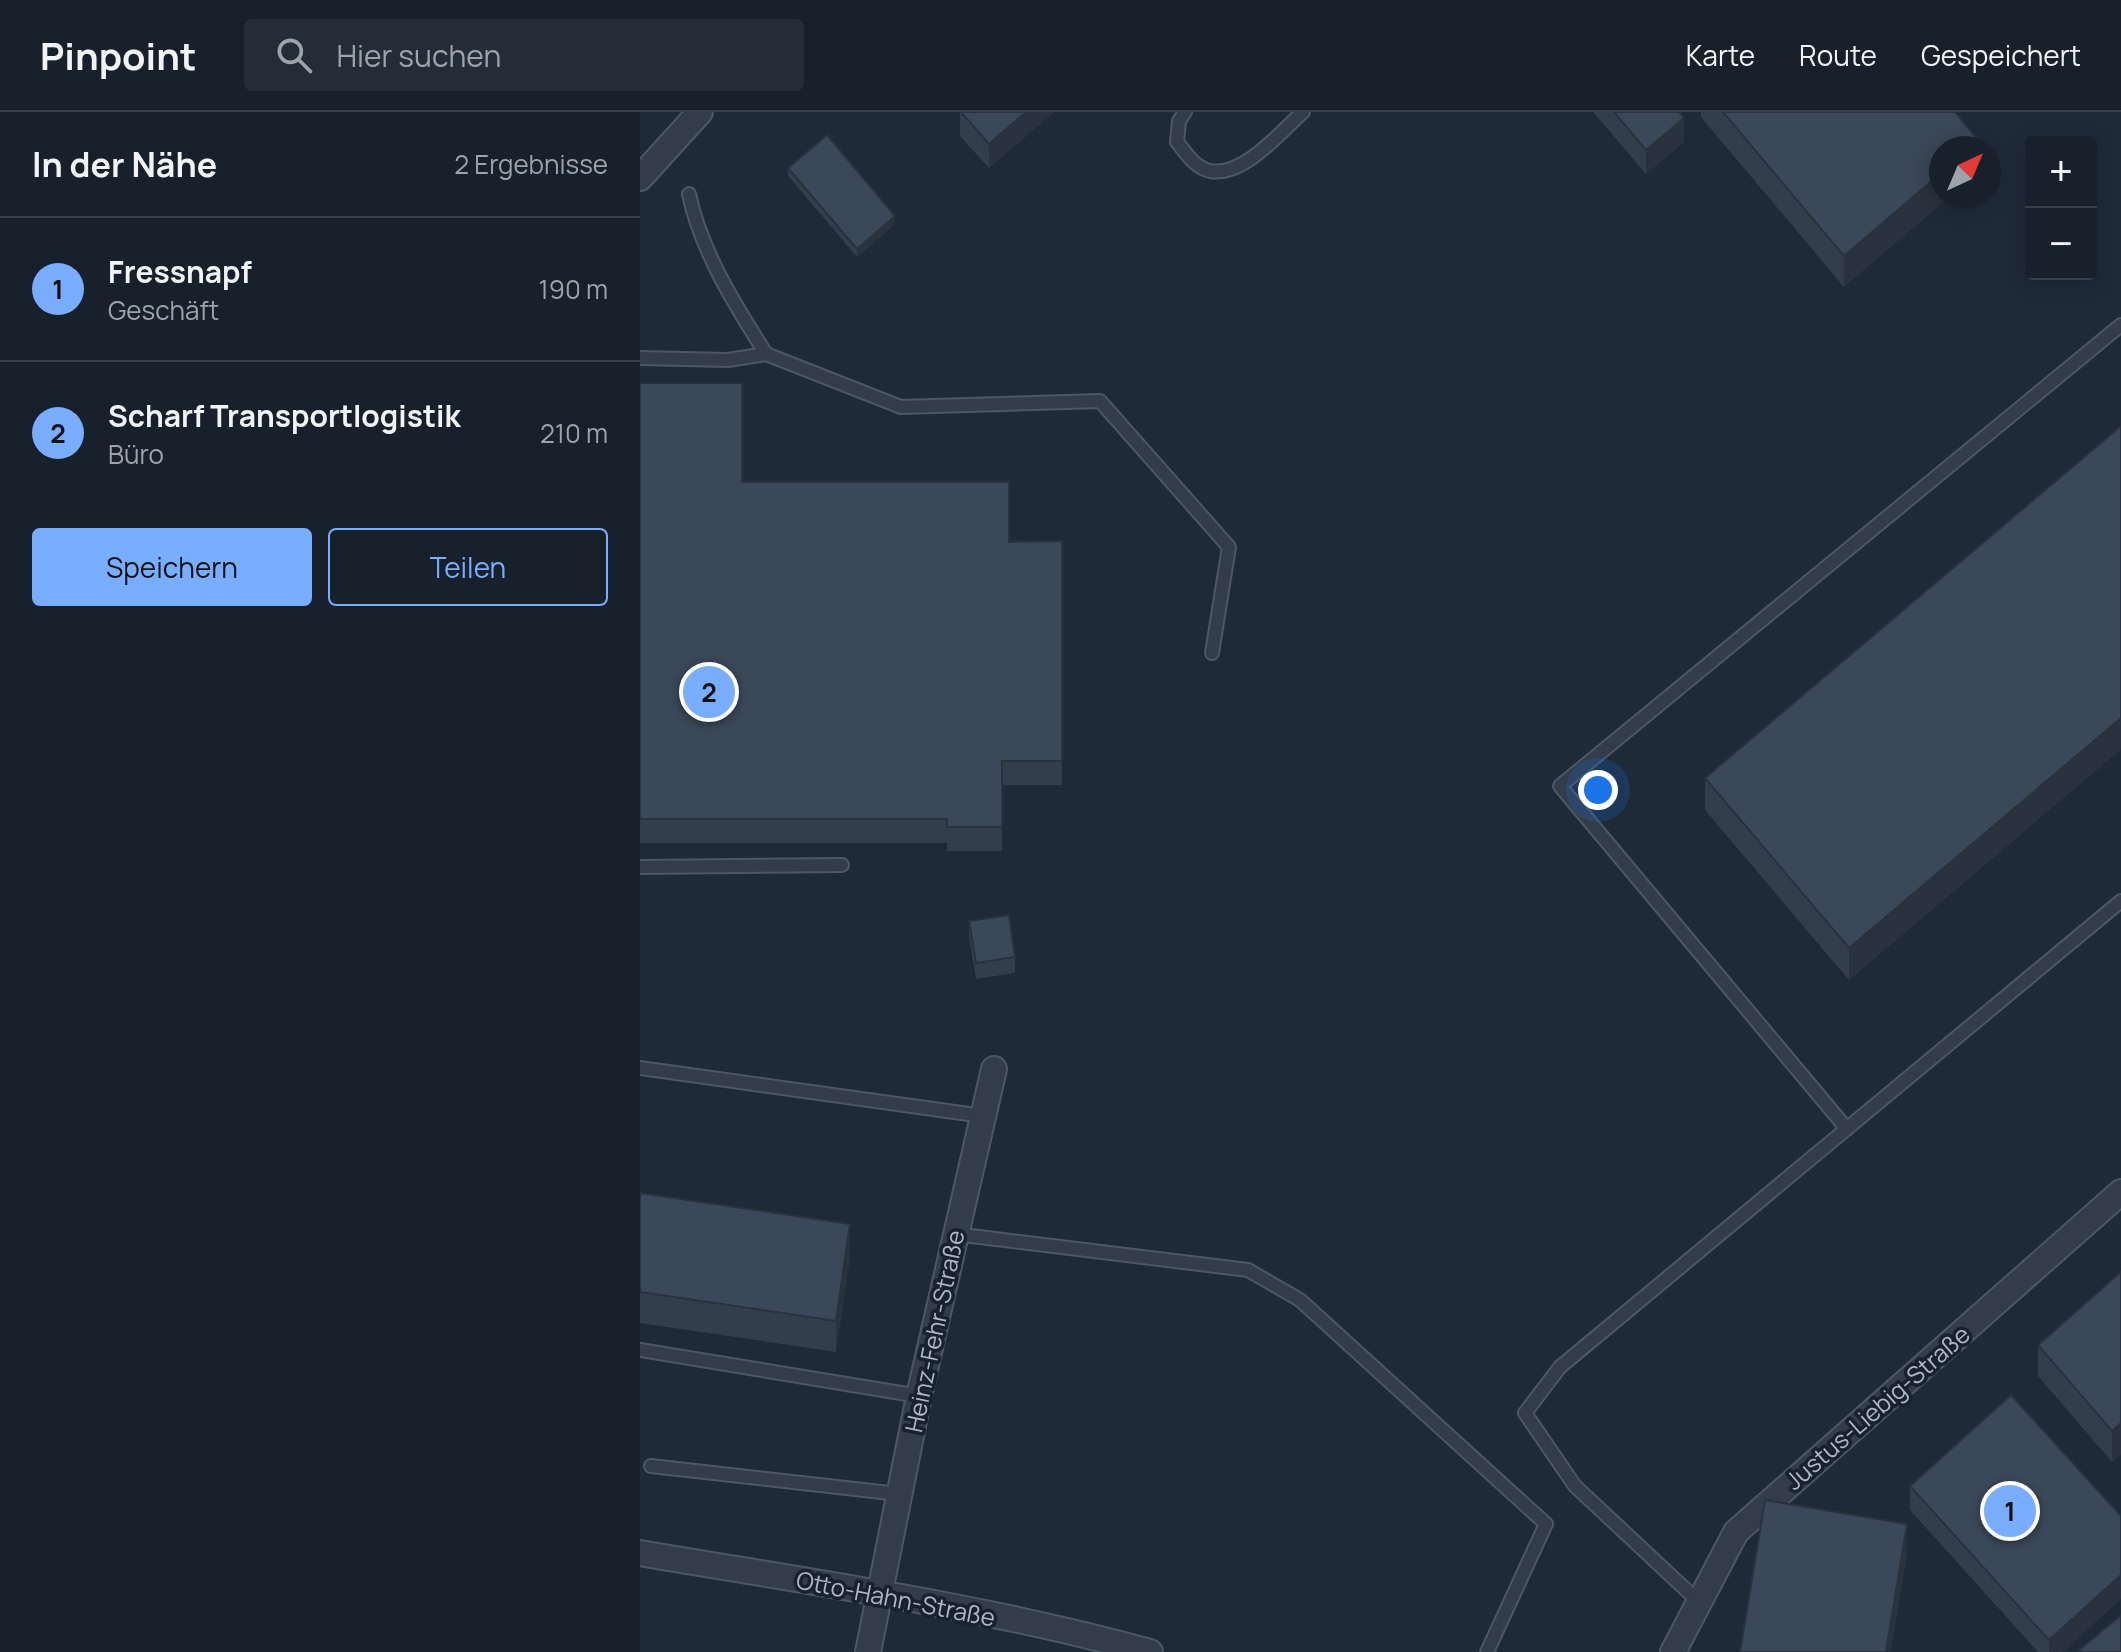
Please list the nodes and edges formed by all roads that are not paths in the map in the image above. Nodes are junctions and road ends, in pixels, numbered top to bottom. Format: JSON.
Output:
{"nodes":[{"id":1,"x":700,"y":112,"type":"edge"},
{"id":2,"x":1185,"y":112,"type":"edge"},
{"id":3,"x":1303,"y":112,"type":"edge"},
{"id":4,"x":640,"y":178,"type":"edge"},
{"id":5,"x":689,"y":194,"type":"dead end"},
{"id":6,"x":2121,"y":325,"type":"edge"},
{"id":7,"x":766,"y":354,"type":"junction"},
{"id":8,"x":640,"y":358,"type":"edge"},
{"id":9,"x":1212,"y":653,"type":"dead end"},
{"id":10,"x":842,"y":865,"type":"dead end"},
{"id":11,"x":640,"y":867,"type":"edge"},
{"id":12,"x":2121,"y":901,"type":"edge"},
{"id":13,"x":640,"y":1068,"type":"edge"},
{"id":14,"x":994,"y":1069,"type":"dead end"},
{"id":15,"x":983,"y":1116,"type":"junction"},
{"id":16,"x":1847,"y":1129,"type":"junction"},
{"id":17,"x":2121,"y":1192,"type":"edge"},
{"id":18,"x":955,"y":1234,"type":"junction"},
{"id":19,"x":640,"y":1350,"type":"edge"},
{"id":20,"x":919,"y":1396,"type":"junction"},
{"id":21,"x":651,"y":1466,"type":"dead end"},
{"id":22,"x":899,"y":1494,"type":"junction"},
{"id":23,"x":640,"y":1553,"type":"edge"},
{"id":24,"x":879,"y":1594,"type":"junction"},
{"id":25,"x":1698,"y":1601,"type":"junction"},
{"id":26,"x":868,"y":1652,"type":"edge"},
{"id":27,"x":1150,"y":1652,"type":"edge"},
{"id":28,"x":1487,"y":1652,"type":"edge"},
{"id":29,"x":1673,"y":1652,"type":"edge"}],
"edges":[{"from":1,"to":4,"type":"street"},
{"from":2,"to":3,"type":"lane"},
{"from":5,"to":7,"type":"lane"},
{"from":6,"to":16,"type":"lane"},
{"from":7,"to":8,"type":"lane"},
{"from":7,"to":9,"type":"lane"},
{"from":10,"to":11,"type":"lane"},
{"from":12,"to":16,"type":"lane"},
{"from":13,"to":15,"type":"lane"},
{"from":14,"to":15,"type":"street","name":"Heinz-Fehr-Straße"},
{"from":15,"to":18,"type":"street","name":"Heinz-Fehr-Straße"},
{"from":16,"to":25,"type":"lane"},
{"from":17,"to":25,"type":"street","name":"Justus-Liebig-Straße"},
{"from":18,"to":20,"type":"street","name":"Heinz-Fehr-Straße"},
{"from":18,"to":28,"type":"lane"},
{"from":19,"to":20,"type":"lane"},
{"from":20,"to":22,"type":"street","name":"Heinz-Fehr-Straße"},
{"from":21,"to":22,"type":"lane"},
{"from":22,"to":24,"type":"street","name":"Heinz-Fehr-Straße"},
{"from":23,"to":24,"type":"street","name":"Otto-Hahn-Straße"},
{"from":24,"to":26,"type":"street","name":"Heinz-Fehr-Straße"},
{"from":24,"to":27,"type":"street","name":"Otto-Hahn-Straße"},
{"from":25,"to":29,"type":"street","name":"Justus-Liebig-Straße"}]}
